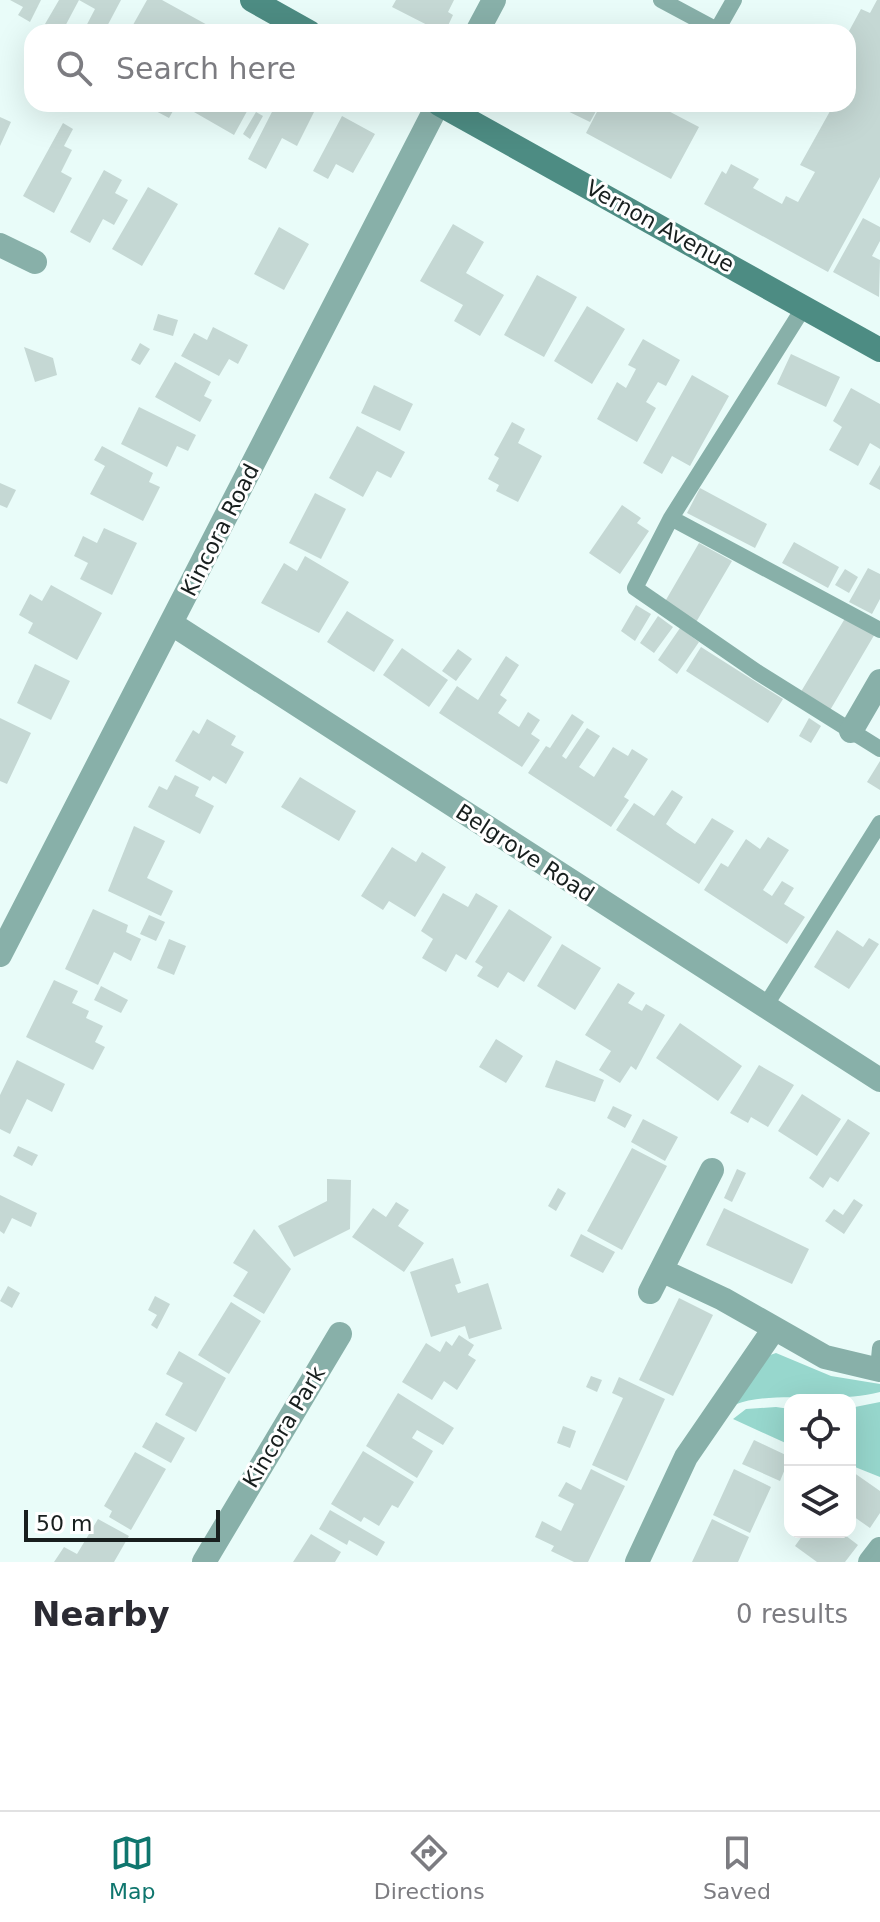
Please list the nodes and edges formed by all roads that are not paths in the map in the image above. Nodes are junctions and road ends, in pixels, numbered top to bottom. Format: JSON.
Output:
{"nodes":[{"id":1,"x":252,"y":0,"type":"edge"},
{"id":2,"x":494,"y":0,"type":"edge"},
{"id":3,"x":661,"y":0,"type":"edge"},
{"id":4,"x":734,"y":0,"type":"edge"},
{"id":5,"x":295,"y":24,"type":"edge"},
{"id":6,"x":481,"y":24,"type":"edge"},
{"id":7,"x":706,"y":24,"type":"edge"},
{"id":8,"x":720,"y":24,"type":"edge"},
{"id":9,"x":435,"y":112,"type":"edge"},
{"id":10,"x":453,"y":112,"type":"edge"},
{"id":11,"x":0,"y":245,"type":"edge"},
{"id":12,"x":35,"y":262,"type":"dead end"},
{"id":13,"x":804,"y":307,"type":"junction"},
{"id":14,"x":880,"y":350,"type":"edge"},
{"id":15,"x":671,"y":518,"type":"junction"},
{"id":16,"x":172,"y":624,"type":"junction"},
{"id":17,"x":880,"y":630,"type":"edge"},
{"id":18,"x":880,"y":681,"type":"edge"},
{"id":19,"x":851,"y":731,"type":"junction"},
{"id":20,"x":880,"y":749,"type":"edge"},
{"id":21,"x":880,"y":823,"type":"edge"},
{"id":22,"x":0,"y":955,"type":"edge"},
{"id":23,"x":764,"y":1008,"type":"junction"},
{"id":24,"x":880,"y":1080,"type":"edge"},
{"id":25,"x":712,"y":1170,"type":"dead end"},
{"id":26,"x":663,"y":1271,"type":"junction"},
{"id":27,"x":650,"y":1292,"type":"dead end"},
{"id":28,"x":774,"y":1329,"type":"junction"},
{"id":29,"x":340,"y":1334,"type":"dead end"},
{"id":30,"x":879,"y":1362,"type":"edge"},
{"id":31,"x":880,"y":1549,"type":"edge"},
{"id":32,"x":204,"y":1562,"type":"edge"},
{"id":33,"x":637,"y":1562,"type":"edge"},
{"id":34,"x":870,"y":1562,"type":"edge"}],
"edges":[{"from":1,"to":5,"type":"main road"},
{"from":2,"to":6,"type":"street"},
{"from":3,"to":7,"type":"lane"},
{"from":4,"to":8,"type":"lane"},
{"from":9,"to":16,"type":"street","name":"Kincora Road"},
{"from":10,"to":13,"type":"main road","name":"Vernon Avenue"},
{"from":11,"to":12,"type":"street"},
{"from":13,"to":14,"type":"main road","name":"Vernon Avenue"},
{"from":13,"to":15,"type":"lane"},
{"from":15,"to":17,"type":"lane"},
{"from":15,"to":19,"type":"lane"},
{"from":16,"to":22,"type":"street","name":"Kincora Road"},
{"from":16,"to":23,"type":"street","name":"Belgrove Road"},
{"from":18,"to":19,"type":"street"},
{"from":19,"to":20,"type":"lane"},
{"from":21,"to":23,"type":"lane"},
{"from":23,"to":24,"type":"street","name":"Belgrove Road"},
{"from":25,"to":26,"type":"street"},
{"from":26,"to":27,"type":"street"},
{"from":26,"to":28,"type":"street"},
{"from":28,"to":30,"type":"street"},
{"from":28,"to":33,"type":"street"},
{"from":29,"to":32,"type":"street","name":"Kincora Park"},
{"from":31,"to":34,"type":"street"}]}
